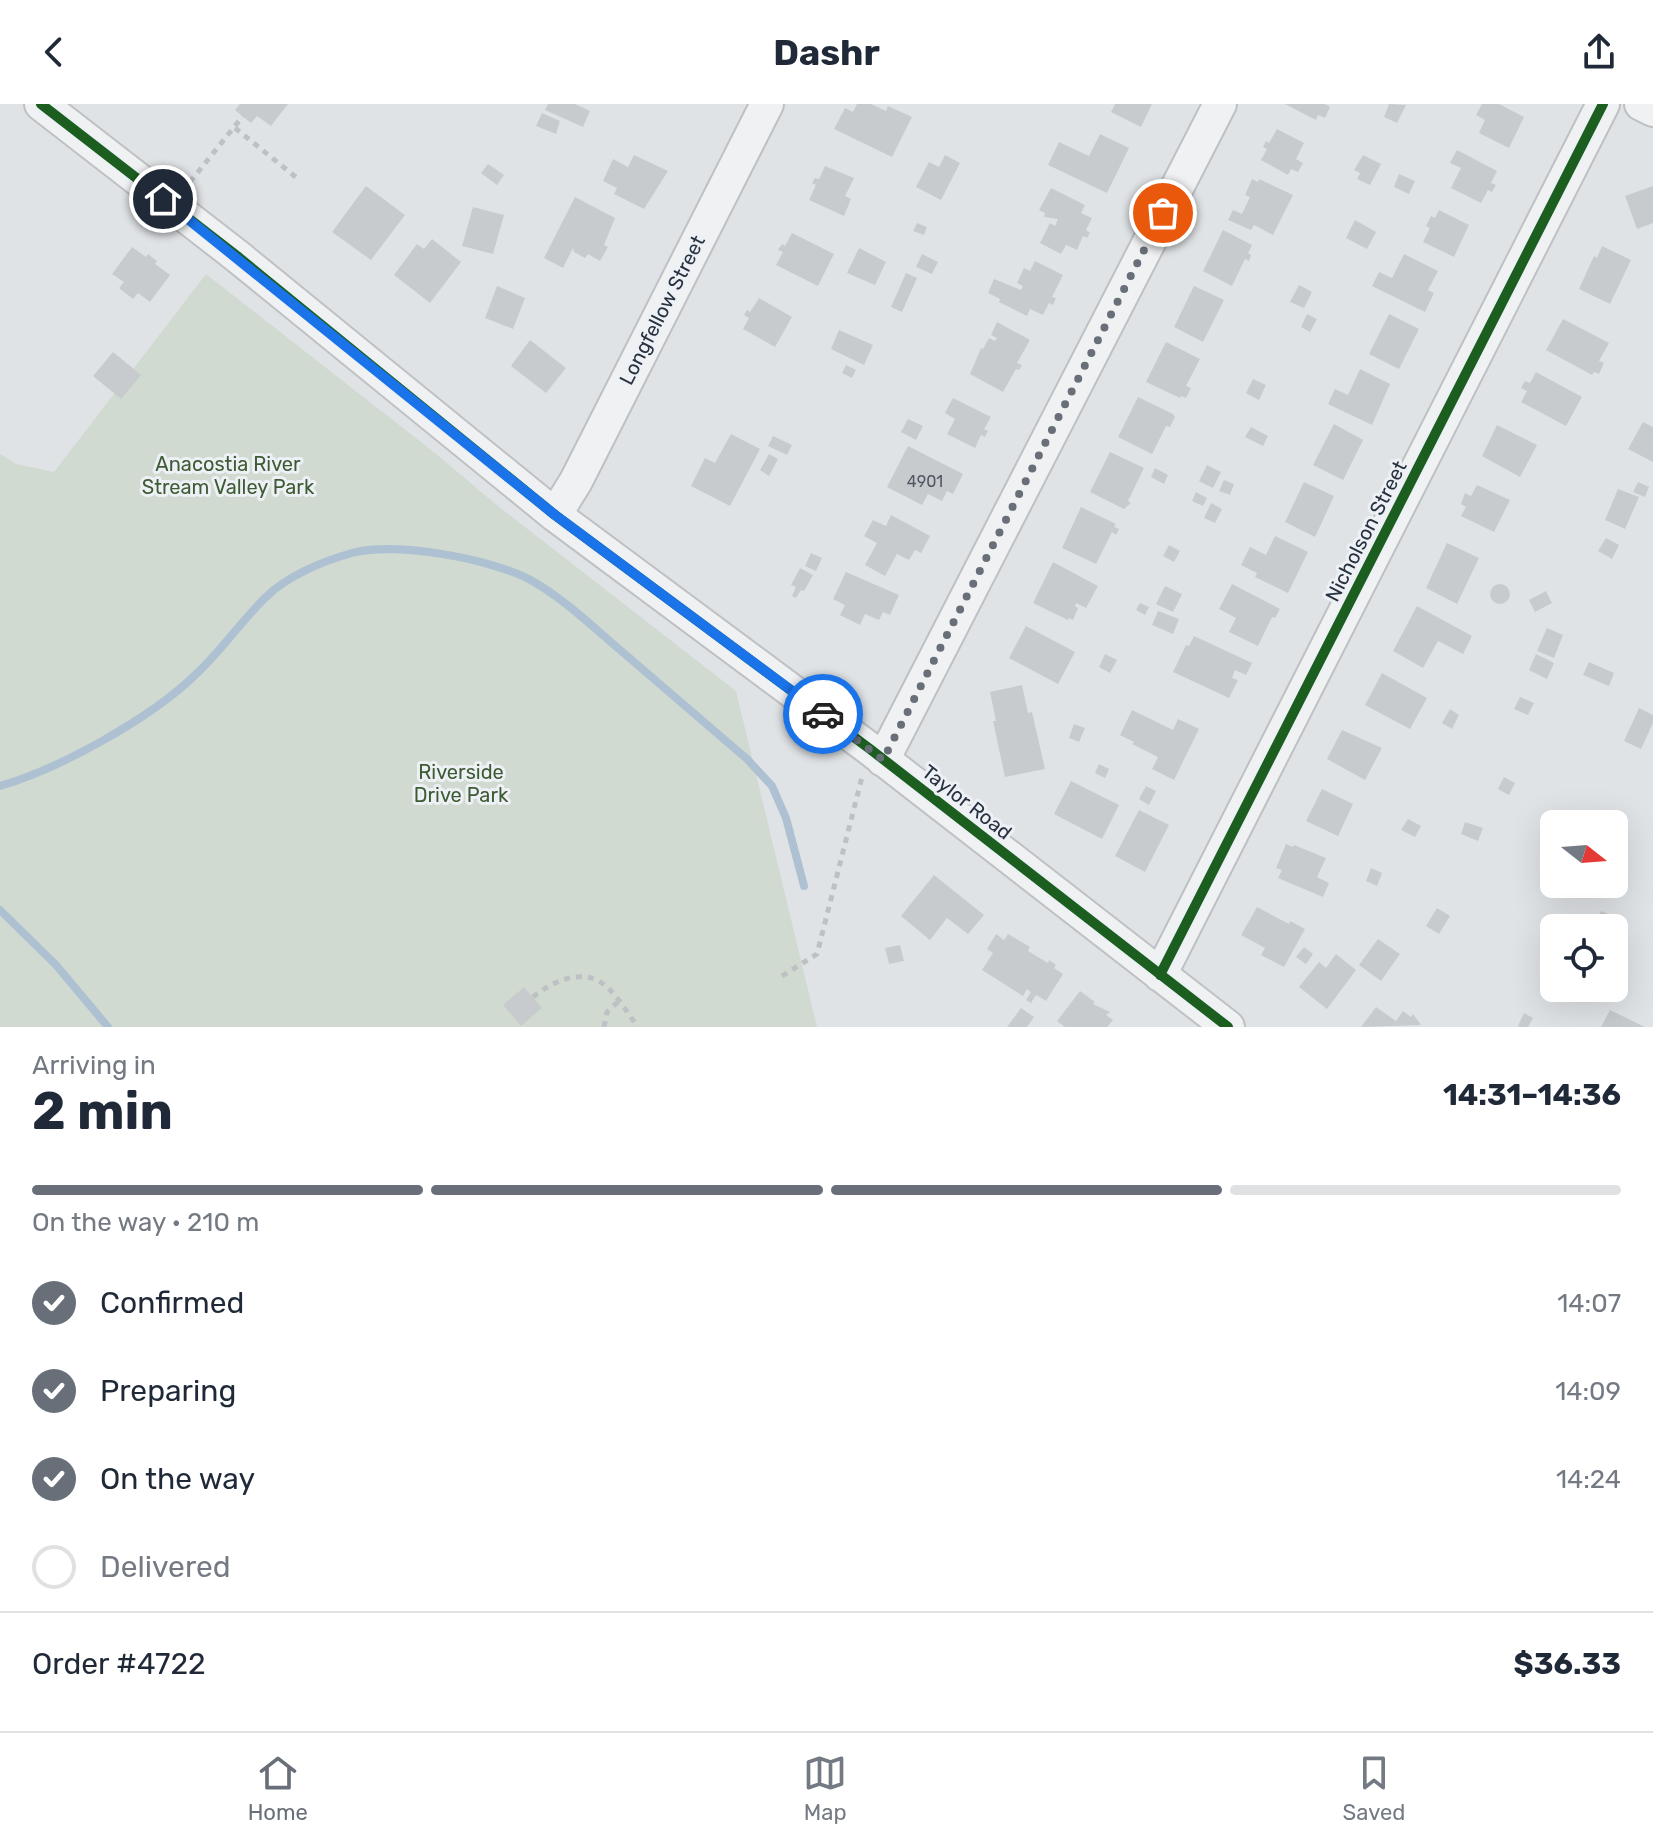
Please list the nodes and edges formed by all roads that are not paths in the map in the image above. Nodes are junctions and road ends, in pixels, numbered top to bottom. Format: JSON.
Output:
{"nodes":[{"id":1,"x":41,"y":104,"type":"edge"},
{"id":2,"x":767,"y":104,"type":"edge"},
{"id":3,"x":1220,"y":104,"type":"edge"},
{"id":4,"x":1603,"y":104,"type":"edge"},
{"id":5,"x":1641,"y":104,"type":"edge"},
{"id":6,"x":1653,"y":110,"type":"edge"},
{"id":7,"x":555,"y":515,"type":"junction"},
{"id":8,"x":876,"y":754,"type":"junction"},
{"id":9,"x":1160,"y":975,"type":"junction"},
{"id":10,"x":1228,"y":1027,"type":"edge"}],
"edges":[{"from":1,"to":7,"type":"street","name":"Taylor Road"},
{"from":2,"to":7,"type":"street","name":"Longfellow Street"},
{"from":3,"to":8,"type":"street"},
{"from":4,"to":9,"type":"street","name":"Nicholson Street"},
{"from":5,"to":6,"type":"street"},
{"from":7,"to":8,"type":"street","name":"Taylor Road"},
{"from":8,"to":9,"type":"street","name":"Taylor Road"},
{"from":9,"to":10,"type":"street","name":"Taylor Road"}]}
